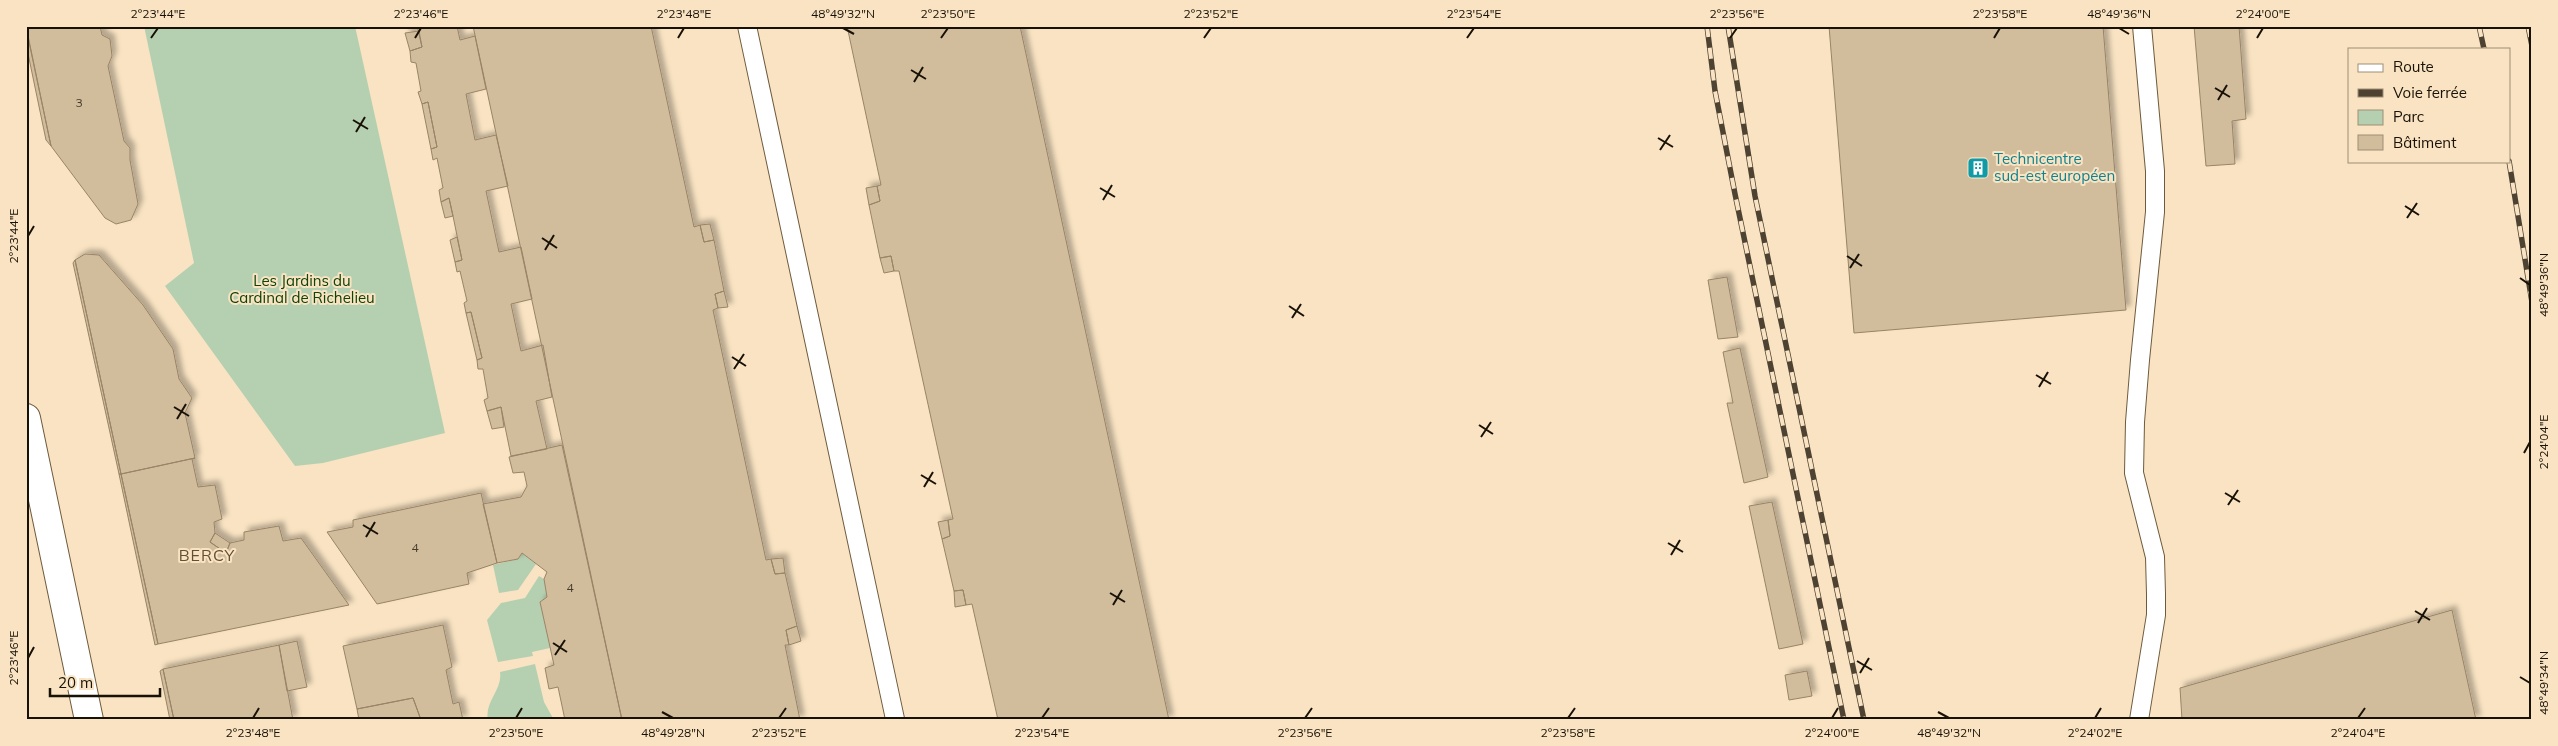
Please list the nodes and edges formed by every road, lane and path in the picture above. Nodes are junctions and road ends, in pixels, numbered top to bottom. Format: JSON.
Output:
{"nodes":[{"id":1,"x":747,"y":26,"type":"edge"},
{"id":2,"x":2142,"y":26,"type":"edge"},
{"id":3,"x":26,"y":418,"type":"edge"},
{"id":4,"x":896,"y":719,"type":"edge"},
{"id":5,"x":89,"y":720,"type":"edge"},
{"id":6,"x":2140,"y":720,"type":"edge"}],
"edges":[{"from":1,"to":4,"type":"lane"},
{"from":2,"to":6,"type":"lane"},
{"from":3,"to":5,"type":"street"}]}
